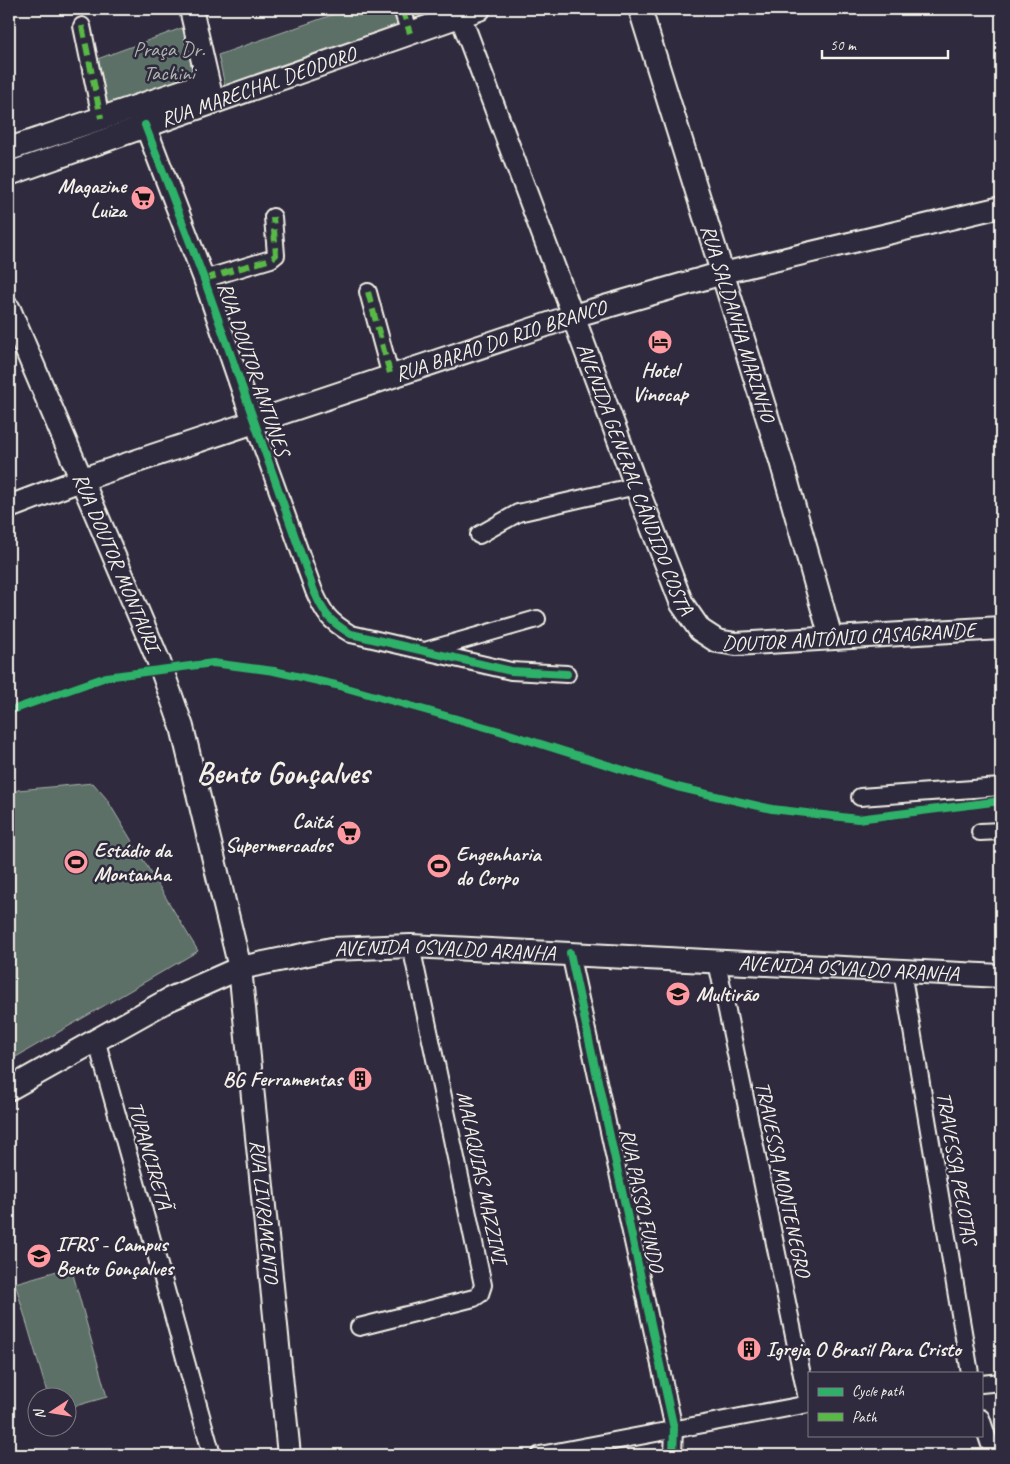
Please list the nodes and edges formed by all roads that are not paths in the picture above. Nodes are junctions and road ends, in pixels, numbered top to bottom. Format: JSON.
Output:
{"nodes":[{"id":1,"x":191,"y":9,"type":"edge"},
{"id":2,"x":402,"y":9,"type":"edge"},
{"id":3,"x":640,"y":9,"type":"edge"},
{"id":4,"x":470,"y":12,"type":"edge"},
{"id":5,"x":82,"y":26,"type":"dead end"},
{"id":6,"x":410,"y":33,"type":"junction"},
{"id":7,"x":210,"y":92,"type":"junction"},
{"id":8,"x":101,"y":118,"type":"junction"},
{"id":9,"x":146,"y":125,"type":"junction"},
{"id":10,"x":9,"y":149,"type":"edge"},
{"id":11,"x":9,"y":174,"type":"edge"},
{"id":12,"x":1001,"y":207,"type":"edge"},
{"id":13,"x":273,"y":217,"type":"dead end"},
{"id":14,"x":723,"y":272,"type":"junction"},
{"id":15,"x":204,"y":279,"type":"junction"},
{"id":16,"x":368,"y":292,"type":"dead end"},
{"id":17,"x":9,"y":309,"type":"edge"},
{"id":18,"x":573,"y":316,"type":"junction"},
{"id":19,"x":391,"y":376,"type":"junction"},
{"id":20,"x":253,"y":422,"type":"junction"},
{"id":21,"x":83,"y":479,"type":"junction"},
{"id":22,"x":636,"y":486,"type":"junction"},
{"id":23,"x":9,"y":507,"type":"edge"},
{"id":24,"x":479,"y":535,"type":"dead end"},
{"id":25,"x":537,"y":619,"type":"dead end"},
{"id":26,"x":1001,"y":628,"type":"edge"},
{"id":27,"x":700,"y":630,"type":"joint"},
{"id":28,"x":831,"y":638,"type":"junction"},
{"id":29,"x":426,"y":650,"type":"junction"},
{"id":30,"x":567,"y":674,"type":"dead end"},
{"id":31,"x":1001,"y":787,"type":"edge"},
{"id":32,"x":860,"y":798,"type":"dead end"},
{"id":33,"x":1001,"y":831,"type":"edge"},
{"id":34,"x":980,"y":832,"type":"dead end"},
{"id":35,"x":410,"y":946,"type":"junction"},
{"id":36,"x":570,"y":953,"type":"junction"},
{"id":37,"x":717,"y":962,"type":"junction"},
{"id":38,"x":240,"y":968,"type":"junction"},
{"id":39,"x":902,"y":971,"type":"junction"},
{"id":40,"x":1001,"y":976,"type":"edge"},
{"id":41,"x":96,"y":1039,"type":"junction"},
{"id":42,"x":9,"y":1090,"type":"edge"},
{"id":43,"x":359,"y":1327,"type":"dead end"},
{"id":44,"x":970,"y":1372,"type":"edge"},
{"id":45,"x":1001,"y":1382,"type":"edge"},
{"id":46,"x":982,"y":1384,"type":"edge"},
{"id":47,"x":808,"y":1404,"type":"edge"},
{"id":48,"x":982,"y":1421,"type":"edge"},
{"id":49,"x":674,"y":1429,"type":"junction"},
{"id":50,"x":212,"y":1455,"type":"edge"},
{"id":51,"x":289,"y":1455,"type":"edge"},
{"id":52,"x":540,"y":1455,"type":"edge"},
{"id":53,"x":673,"y":1455,"type":"edge"},
{"id":54,"x":997,"y":1455,"type":"edge"}],
"edges":[{"from":1,"to":7,"type":"main road"},
{"from":2,"to":6,"type":"street"},
{"from":3,"to":14,"type":"main road","name":"RUA SALDANHA MARINHO"},
{"from":4,"to":6,"type":"main road","name":"RUA MARECHAL DEODORO"},
{"from":4,"to":18,"type":"street","name":"AVENIDA GENERAL CÂNDIDO COSTA"},
{"from":5,"to":8,"type":"street"},
{"from":6,"to":7,"type":"main road","name":"RUA MARECHAL DEODORO"},
{"from":7,"to":8,"type":"main road","name":"RUA MARECHAL DEODORO"},
{"from":7,"to":9,"type":"main road","name":"RUA MARECHAL DEODORO"},
{"from":8,"to":10,"type":"main road","name":"RUA MARECHAL DEODORO"},
{"from":9,"to":11,"type":"main road","name":"RUA MARECHAL DEODORO"},
{"from":9,"to":15,"type":"street","name":"RUA DOUTOR ANTUNES"},
{"from":12,"to":14,"type":"street","name":"RUA BARÃO DO RIO BRANCO"},
{"from":13,"to":15,"type":"street"},
{"from":14,"to":18,"type":"main road","name":"RUA BARÃO DO RIO BRANCO"},
{"from":14,"to":28,"type":"main road","name":"RUA SALDANHA MARINHO"},
{"from":15,"to":20,"type":"street","name":"RUA DOUTOR ANTUNES"},
{"from":16,"to":19,"type":"street"},
{"from":17,"to":21,"type":"main road","name":"RUA DOUTOR MONTAURI"},
{"from":18,"to":19,"type":"main road","name":"RUA BARÃO DO RIO BRANCO"},
{"from":18,"to":22,"type":"main road","name":"AVENIDA GENERAL CÂNDIDO COSTA"},
{"from":19,"to":20,"type":"main road","name":"RUA BARÃO DO RIO BRANCO"},
{"from":20,"to":21,"type":"main road","name":"RUA BARÃO DO RIO BRANCO"},
{"from":20,"to":29,"type":"street","name":"RUA DOUTOR ANTUNES"},
{"from":21,"to":23,"type":"main road","name":"RUA BARÃO DO RIO BRANCO"},
{"from":21,"to":38,"type":"main road","name":"RUA DOUTOR MONTAURI"},
{"from":22,"to":24,"type":"street"},
{"from":22,"to":27,"type":"main road","name":"AVENIDA GENERAL CÂNDIDO COSTA"},
{"from":25,"to":29,"type":"street"},
{"from":26,"to":28,"type":"main road","name":"DOUTOR ANTÔNIO CASAGRANDE"},
{"from":27,"to":28,"type":"main road","name":"DOUTOR ANTÔNIO CASAGRANDE"},
{"from":29,"to":30,"type":"street"},
{"from":31,"to":32,"type":"street"},
{"from":33,"to":34,"type":"street"},
{"from":35,"to":36,"type":"main road","name":"AVENIDA OSVALDO ARANHA"},
{"from":35,"to":38,"type":"main road","name":"AVENIDA OSVALDO ARANHA"},
{"from":35,"to":43,"type":"street","name":"MALAQUIAS MAZZINI"},
{"from":36,"to":37,"type":"main road","name":"AVENIDA OSVALDO ARANHA"},
{"from":36,"to":49,"type":"street","name":"RUA PASSO FUNDO"},
{"from":37,"to":39,"type":"main road","name":"AVENIDA OSVALDO ARANHA"},
{"from":37,"to":47,"type":"street","name":"TRAVESSA MONTENEGRO"},
{"from":38,"to":41,"type":"main road","name":"AVENIDA OSVALDO ARANHA"},
{"from":38,"to":51,"type":"main road","name":"RUA LIVRAMENTO"},
{"from":39,"to":40,"type":"main road","name":"AVENIDA OSVALDO ARANHA"},
{"from":39,"to":44,"type":"street","name":"TRAVESSA PELOTAS"},
{"from":41,"to":42,"type":"main road","name":"AVENIDA OSVALDO ARANHA"},
{"from":41,"to":50,"type":"street","name":"TUPANCIRETÃ"},
{"from":45,"to":46,"type":"street"},
{"from":47,"to":49,"type":"street"},
{"from":48,"to":54,"type":"street"},
{"from":49,"to":52,"type":"street"},
{"from":49,"to":53,"type":"street","name":"RUA PASSO FUNDO"}]}
